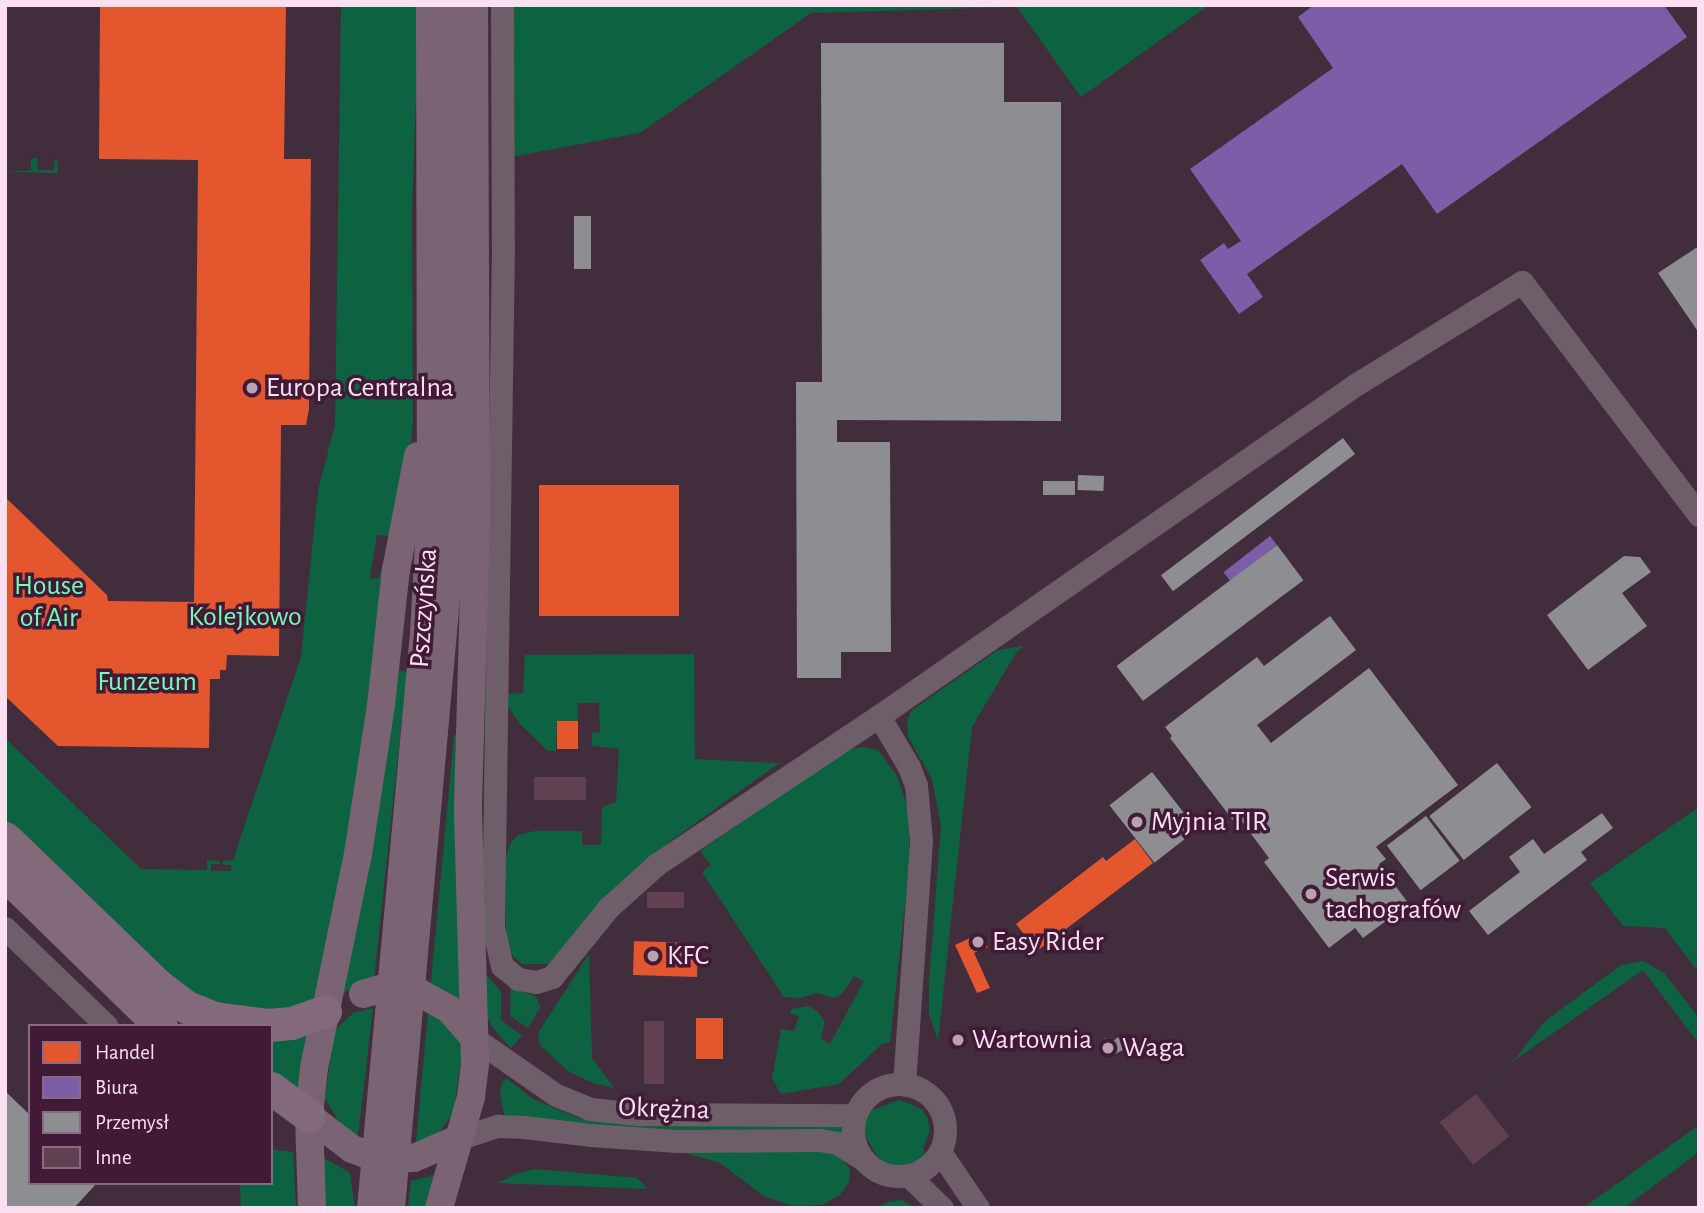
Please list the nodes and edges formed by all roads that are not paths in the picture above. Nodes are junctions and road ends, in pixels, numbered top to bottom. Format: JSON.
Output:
{"nodes":[{"id":1,"x":430,"y":5,"type":"edge"},
{"id":2,"x":451,"y":5,"type":"edge"},
{"id":3,"x":473,"y":5,"type":"edge"},
{"id":4,"x":502,"y":5,"type":"edge"},
{"id":5,"x":432,"y":384,"type":"junction"},
{"id":6,"x":1699,"y":515,"type":"edge"},
{"id":7,"x":879,"y":716,"type":"junction"},
{"id":8,"x":5,"y":838,"type":"edge"},
{"id":9,"x":5,"y":874,"type":"edge"},
{"id":10,"x":5,"y":928,"type":"edge"},
{"id":11,"x":325,"y":1011,"type":"junction"},
{"id":12,"x":105,"y":1024,"type":"edge"},
{"id":13,"x":159,"y":1024,"type":"edge"},
{"id":14,"x":260,"y":1024,"type":"edge"},
{"id":15,"x":273,"y":1025,"type":"edge"},
{"id":16,"x":474,"y":1038,"type":"junction"},
{"id":17,"x":904,"y":1084,"type":"junction"},
{"id":18,"x":273,"y":1089,"type":"edge"},
{"id":19,"x":855,"y":1115,"type":"junction"},
{"id":20,"x":309,"y":1116,"type":"junction"},
{"id":21,"x":460,"y":1138,"type":"junction"},
{"id":22,"x":940,"y":1152,"type":"junction"},
{"id":23,"x":863,"y":1159,"type":"junction"},
{"id":24,"x":908,"y":1175,"type":"junction"},
{"id":25,"x":312,"y":1208,"type":"edge"},
{"id":26,"x":371,"y":1208,"type":"edge"},
{"id":27,"x":391,"y":1208,"type":"edge"},
{"id":28,"x":439,"y":1208,"type":"edge"},
{"id":29,"x":942,"y":1208,"type":"edge"},
{"id":30,"x":978,"y":1208,"type":"edge"}],
"edges":[{"from":1,"to":5,"type":"main road","name":"Pszczyńska"},
{"from":2,"to":27,"type":"main road","name":"Pszczyńska"},
{"from":3,"to":16,"type":"main road"},
{"from":4,"to":7,"type":"street"},
{"from":5,"to":11,"type":"main road"},
{"from":5,"to":26,"type":"main road","name":"Pszczyńska"},
{"from":6,"to":7,"type":"street"},
{"from":7,"to":17,"type":"street"},
{"from":8,"to":14,"type":"highway"},
{"from":9,"to":13,"type":"highway"},
{"from":10,"to":12,"type":"street"},
{"from":11,"to":15,"type":"highway"},
{"from":11,"to":16,"type":"main road","bridge":true},
{"from":11,"to":20,"type":"main road"},
{"from":16,"to":19,"type":"street","name":"Okrężna"},
{"from":16,"to":21,"type":"main road"},
{"from":17,"to":19,"type":"street"},
{"from":17,"to":22,"type":"street"},
{"from":18,"to":20,"type":"highway"},
{"from":19,"to":23,"type":"street"},
{"from":20,"to":21,"type":"main road","bridge":true},
{"from":20,"to":25,"type":"main road"},
{"from":21,"to":23,"type":"street","name":"Okrężna"},
{"from":21,"to":28,"type":"main road"},
{"from":22,"to":24,"type":"street"},
{"from":22,"to":30,"type":"street"},
{"from":23,"to":24,"type":"street"},
{"from":24,"to":29,"type":"street"}]}
